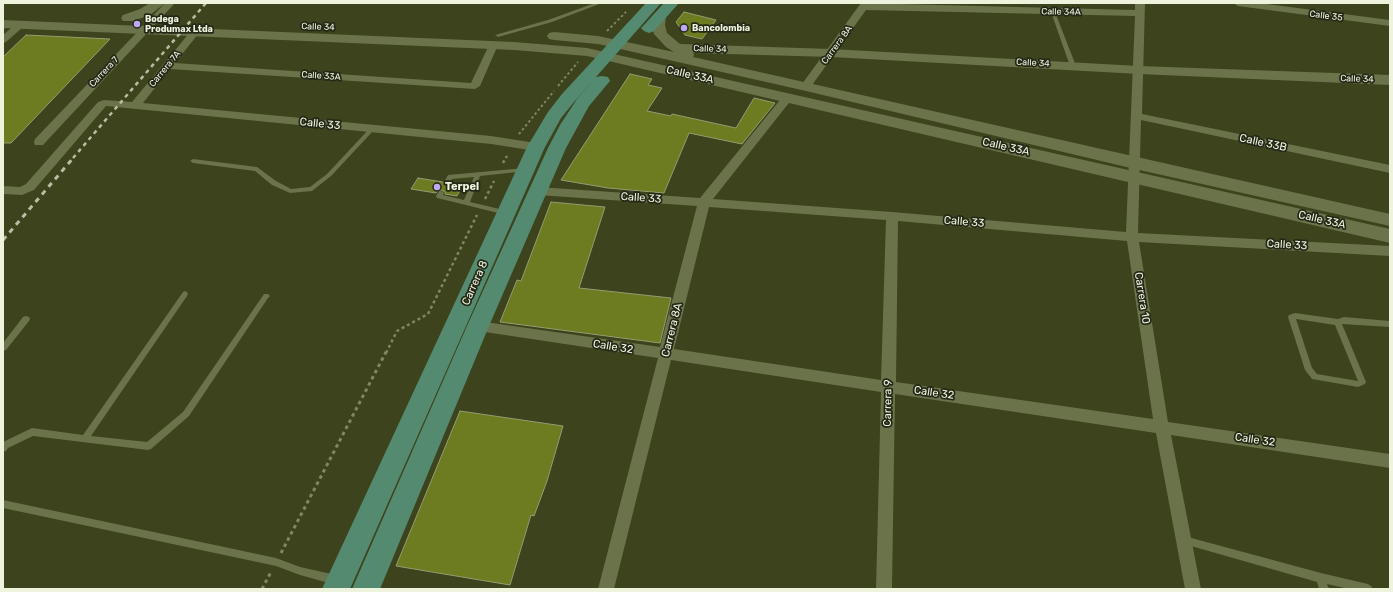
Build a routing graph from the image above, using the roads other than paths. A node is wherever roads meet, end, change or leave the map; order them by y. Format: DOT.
graph roads {
  1 [pos="117,3"];
  2 [pos="137,3"];
  3 [pos="162,3"];
  4 [pos="600,3"];
  5 [pos="672,3"];
  6 [pos="1140,3"];
  7 [pos="1238,3"];
  8 [pos="865,5"];
  9 [pos="656,10"];
  10 [pos="1053,12"];
  11 [pos="3,13"];
  12 [pos="1139,13"];
  13 [pos="140,23"];
  14 [pos="1390,23"];
  15 [pos="3,24"];
  16 [pos="20,25"];
  17 [pos="194,33"];
  18 [pos="378,35"];
  19 [pos="3,40"];
  20 [pos="495,40"];
  21 [pos="677,48"];
  22 [pos="618,49"];
  23 [pos="827,58"];
  24 [pos="704,63"];
  25 [pos="167,66"];
  26 [pos="1074,66"];
  27 [pos="1012,67"];
  28 [pos="754,74"];
  29 [pos="1138,75"];
  30 [pos="1390,80"];
  31 [pos="806,86"];
  32 [pos="1390,92"];
  33 [pos="788,97"];
  34 [pos="135,106"];
  35 [pos="1137,116"];
  36 [pos="372,129"];
  37 [pos="39,142"];
  38 [pos="536,147"];
  39 [pos="193,161"];
  40 [pos="527,169"];
  41 [pos="1390,169"];
  42 [pos="1135,170"];
  43 [pos="478,174"];
  44 [pos="446,182"];
  45 [pos="3,190"];
  46 [pos="538,190"];
  47 [pos="440,194"];
  48 [pos="704,202"];
  49 [pos="466,203"];
  50 [pos="506,213"];
  51 [pos="892,216"];
  52 [pos="1390,220"];
  53 [pos="1390,236"];
  54 [pos="1132,237"];
  55 [pos="1390,251"];
  56 [pos="185,294"];
  57 [pos="266,296"];
  58 [pos="26,319"];
  59 [pos="1338,322"];
  60 [pos="1390,324"];
  61 [pos="478,326"];
  62 [pos="3,348"];
  63 [pos="666,355"];
  64 [pos="888,387"];
  65 [pos="1162,427"];
  66 [pos="85,438"];
  67 [pos="3,448"];
  68 [pos="1390,461"];
  69 [pos="3,504"];
  70 [pos="1184,540"];
  71 [pos="1320,578"];
  72 [pos="338,585"];
  73 [pos="372,588"];
  74 [pos="606,589"];
  75 [pos="884,589"];
  76 [pos="1193,589"];
  77 [pos="1324,589"];
  78 [pos="1368,589"];
  1 -- 2 [label="lane"];
  3 -- 13 [label="street, Carrera 7"];
  3 -- 13 [label="main road"];
  4 -- 20 [label="lane"];
  5 -- 9 [label="main road, Carrera 8"];
  6 -- 12 [label="street, Carrera 10"];
  7 -- 14 [label="street, Calle 35"];
  8 -- 10 [label="street, Calle 34A"];
  8 -- 23 [label="street, Carrera 8A"];
  9 -- 21 [label="main road"];
  9 -- 22 [label="main road, Carrera 8"];
  10 -- 12 [label="street, Calle 34A"];
  10 -- 26 [label="lane"];
  11 -- 13 [label="main road, Calle 34"];
  12 -- 29 [label="street, Carrera 10"];
  13 -- 16 [label="main road, Calle 34"];
  13 -- 17 [label="main road, Calle 34"];
  13 -- 18 [label="main road, Calle 34"];
  13 -- 37 [label="street, Carrera 7"];
  15 -- 16 [label="main road, Calle 34"];
  16 -- 19 [label="street"];
  17 -- 18 [label="main road, Calle 34"];
  17 -- 25 [label="street, Carrera 7A"];
  18 -- 20 [label="main road, Calle 34"];
  20 -- 22 [label="main road, Calle 34"];
  20 -- 25 [label="street, Calle 33A"];
  21 -- 23 [label="main road, Calle 34"];
  21 -- 24 [label="main road"];
  22 -- 24 [label="main road, Calle 33A"];
  22 -- 28 [label="main road"];
  22 -- 33 [label="main road, Calle 33A"];
  22 -- 38 [label="main road, Carrera 8"];
  22 -- 46 [label="main road, Carrera 8"];
  23 -- 27 [label="main road, Calle 34"];
  23 -- 31 [label="street, Carrera 8A"];
  24 -- 28 [label="main road, Calle 33A"];
  25 -- 34 [label="street, Carrera 7A"];
  26 -- 27 [label="main road, Calle 34"];
  26 -- 29 [label="main road, Calle 34"];
  27 -- 29 [label="main road, Calle 34"];
  28 -- 31 [label="main road, Calle 33A"];
  29 -- 30 [label="main road, Calle 34"];
  29 -- 32 [label="main road, Calle 34"];
  29 -- 35 [label="street, Carrera 10"];
  31 -- 42 [label="main road, Calle 33A"];
  33 -- 42 [label="main road, Calle 33A"];
  33 -- 48 [label="street, Carrera 8A"];
  34 -- 36 [label="street, Calle 33"];
  34 -- 45 [label="street, Calle 33"];
  35 -- 41 [label="street, Calle 33B"];
  35 -- 42 [label="street, Carrera 10"];
  36 -- 38 [label="street, Calle 33"];
  36 -- 39 [label="lane"];
  38 -- 40 [label="main road, Carrera 8"];
  40 -- 43 [label="lane"];
  40 -- 50 [label="main road, Carrera 8"];
  42 -- 52 [label="main road, Calle 33A"];
  42 -- 53 [label="main road, Calle 33A"];
  42 -- 54 [label="street, Carrera 10"];
  43 -- 44 [label="lane"];
  43 -- 49 [label="lane"];
  46 -- 48 [label="street, Calle 33"];
  46 -- 61 [label="main road, Carrera 8"];
  47 -- 49 [label="lane"];
  48 -- 51 [label="street, Calle 33"];
  48 -- 63 [label="street, Carrera 8A"];
  49 -- 50 [label="lane"];
  50 -- 72 [label="main road, Carrera 8"];
  51 -- 54 [label="street, Calle 33"];
  51 -- 64 [label="street, Carrera 9"];
  54 -- 55 [label="street, Calle 33"];
  54 -- 65 [label="street, Carrera 10"];
  56 -- 66 [label="lane"];
  57 -- 66 [label="lane"];
  58 -- 62 [label="lane"];
  59 -- 59 [label="lane"];
  59 -- 60 [label="lane"];
  61 -- 63 [label="street, Calle 32"];
  61 -- 73 [label="main road, Carrera 8"];
  63 -- 64 [label="street, Calle 32"];
  63 -- 74 [label="street, Carrera 8A"];
  64 -- 65 [label="street, Calle 32"];
  64 -- 75 [label="street, Carrera 9"];
  65 -- 68 [label="street, Calle 32"];
  65 -- 70 [label="street, Carrera 10"];
  66 -- 67 [label="lane"];
  69 -- 72 [label="lane"];
  70 -- 71 [label="lane"];
  70 -- 76 [label="street, Carrera 10"];
  71 -- 77 [label="lane"];
  71 -- 78 [label="lane"];
}
